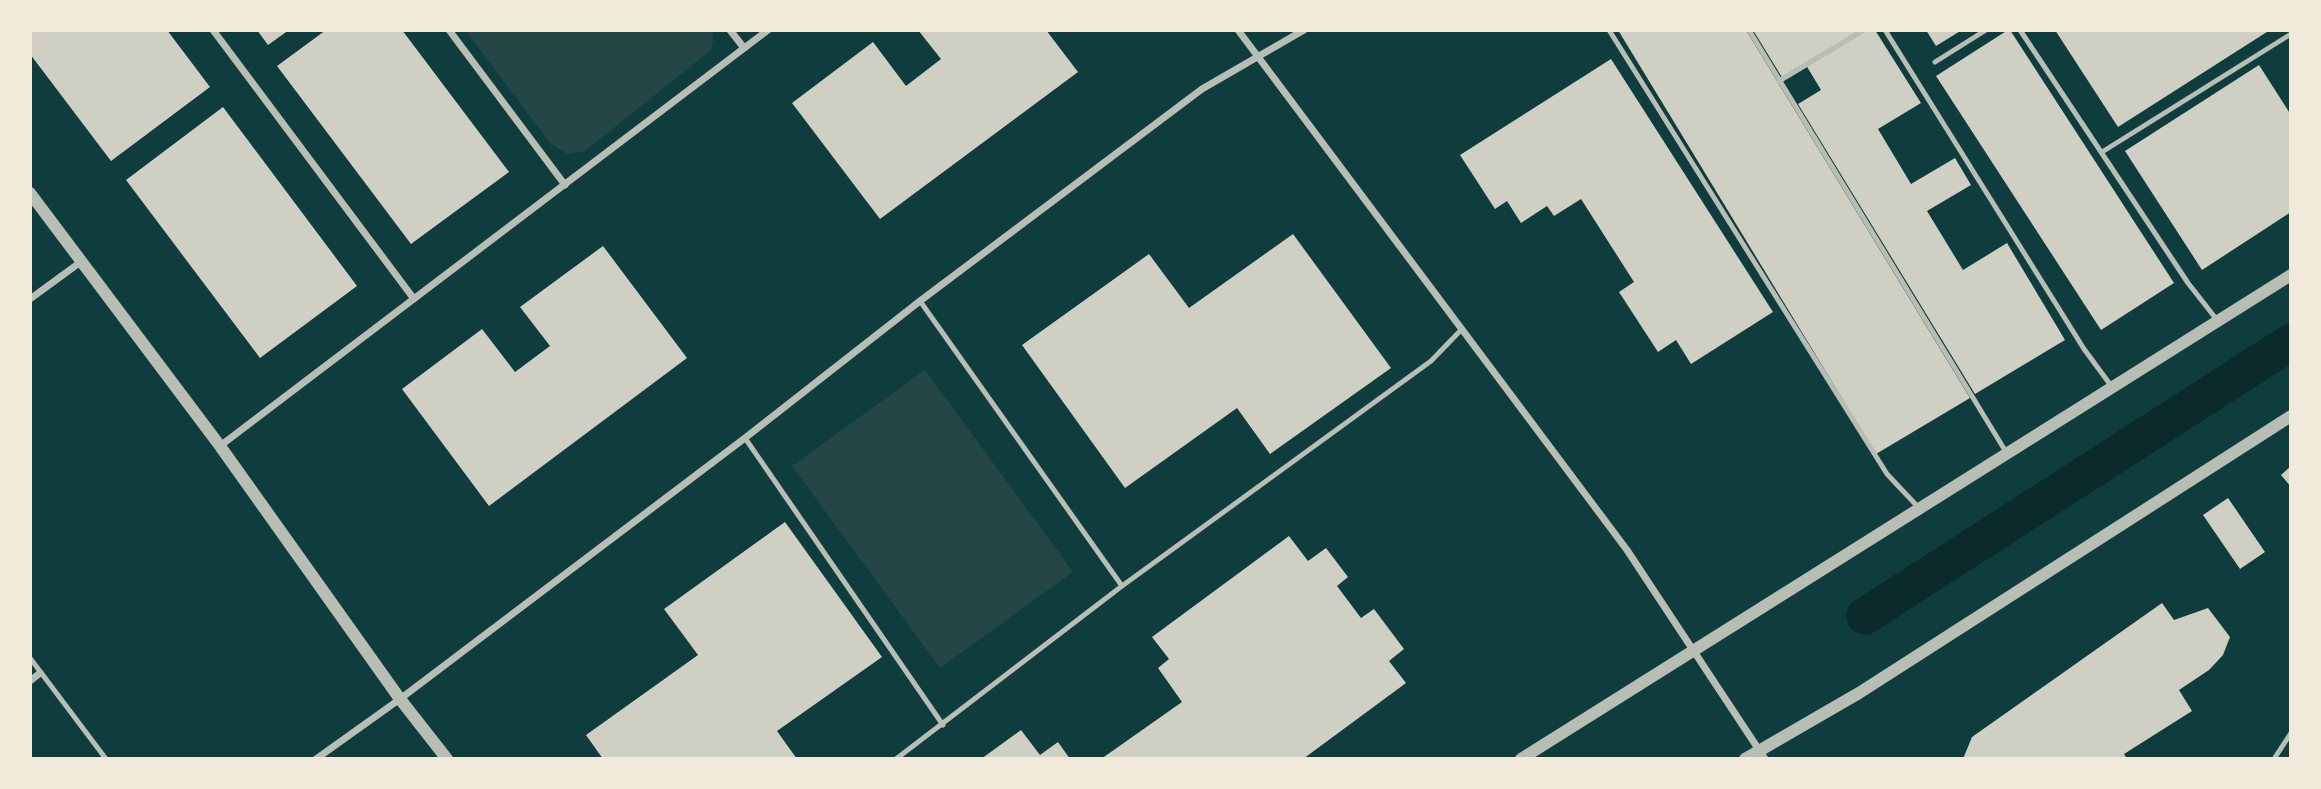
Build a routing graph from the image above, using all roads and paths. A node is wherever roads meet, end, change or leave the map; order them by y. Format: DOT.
graph roads {
  1 [pos="213,30"];
  2 [pos="449,30"];
  3 [pos="730,30"];
  4 [pos="768,30"];
  5 [pos="1238,30"];
  6 [pos="1304,30"];
  7 [pos="1609,30"];
  8 [pos="1749,30"];
  9 [pos="1864,30"];
  10 [pos="1885,30"];
  11 [pos="1986,30"];
  12 [pos="2020,30"];
  13 [pos="2291,34"];
  14 [pos="744,48"];
  15 [pos="1258,57"];
  16 [pos="1934,62"];
  17 [pos="1779,81"];
  18 [pos="2102,152"];
  19 [pos="565,185"];
  20 [pos="30,193"];
  21 [pos="82,261"];
  22 [pos="2291,275"];
  23 [pos="30,299"];
  24 [pos="414,299"];
  25 [pos="919,301"];
  26 [pos="2218,321"];
  27 [pos="1461,330"];
  28 [pos="2112,387"];
  29 [pos="2291,416"];
  30 [pos="745,438"];
  31 [pos="220,446"];
  32 [pos="2007,454"];
  33 [pos="1921,510"];
  34 [pos="1122,586"];
  35 [pos="1695,650"];
  36 [pos="30,658"];
  37 [pos="40,673"];
  38 [pos="30,681"];
  39 [pos="400,699"];
  40 [pos="943,725"];
  41 [pos="2291,733"];
  42 [pos="1762,755"];
  43 [pos="106,759"];
  44 [pos="316,759"];
  45 [pos="447,759"];
  46 [pos="896,759"];
  47 [pos="1521,759"];
  48 [pos="1745,759"];
  49 [pos="2274,759"];
  1 -- 24 [label="street"];
  2 -- 19 [label="street"];
  3 -- 14 [label="street"];
  4 -- 14 [label="street"];
  5 -- 15 [label="street"];
  6 -- 15 [label="street"];
  7 -- 33 [label="lane"];
  8 -- 17 [label="lane"];
  9 -- 17 [label="lane"];
  10 -- 28 [label="lane"];
  11 -- 16 [label="lane"];
  12 -- 18 [label="lane"];
  13 -- 18 [label="lane"];
  14 -- 19 [label="street"];
  15 -- 25 [label="street"];
  15 -- 27 [label="street"];
  17 -- 32 [label="lane"];
  18 -- 26 [label="lane"];
  19 -- 24 [label="street"];
  20 -- 21 [label="street"];
  21 -- 23 [label="street"];
  21 -- 31 [label="street"];
  22 -- 26 [label="street"];
  24 -- 31 [label="street"];
  25 -- 30 [label="street"];
  25 -- 34 [label="lane"];
  26 -- 28 [label="street"];
  27 -- 34 [label="lane"];
  27 -- 35 [label="street"];
  28 -- 32 [label="street"];
  29 -- 42 [label="street"];
  30 -- 39 [label="street"];
  30 -- 40 [label="lane"];
  31 -- 39 [label="street"];
  32 -- 33 [label="street"];
  33 -- 35 [label="street"];
  34 -- 40 [label="lane"];
  35 -- 42 [label="street"];
  35 -- 47 [label="street"];
  36 -- 37 [label="lane"];
  37 -- 38 [label="street"];
  37 -- 43 [label="lane"];
  39 -- 44 [label="street"];
  39 -- 45 [label="street"];
  40 -- 46 [label="lane"];
  41 -- 49 [label="lane"];
  42 -- 48 [label="street"];
}
